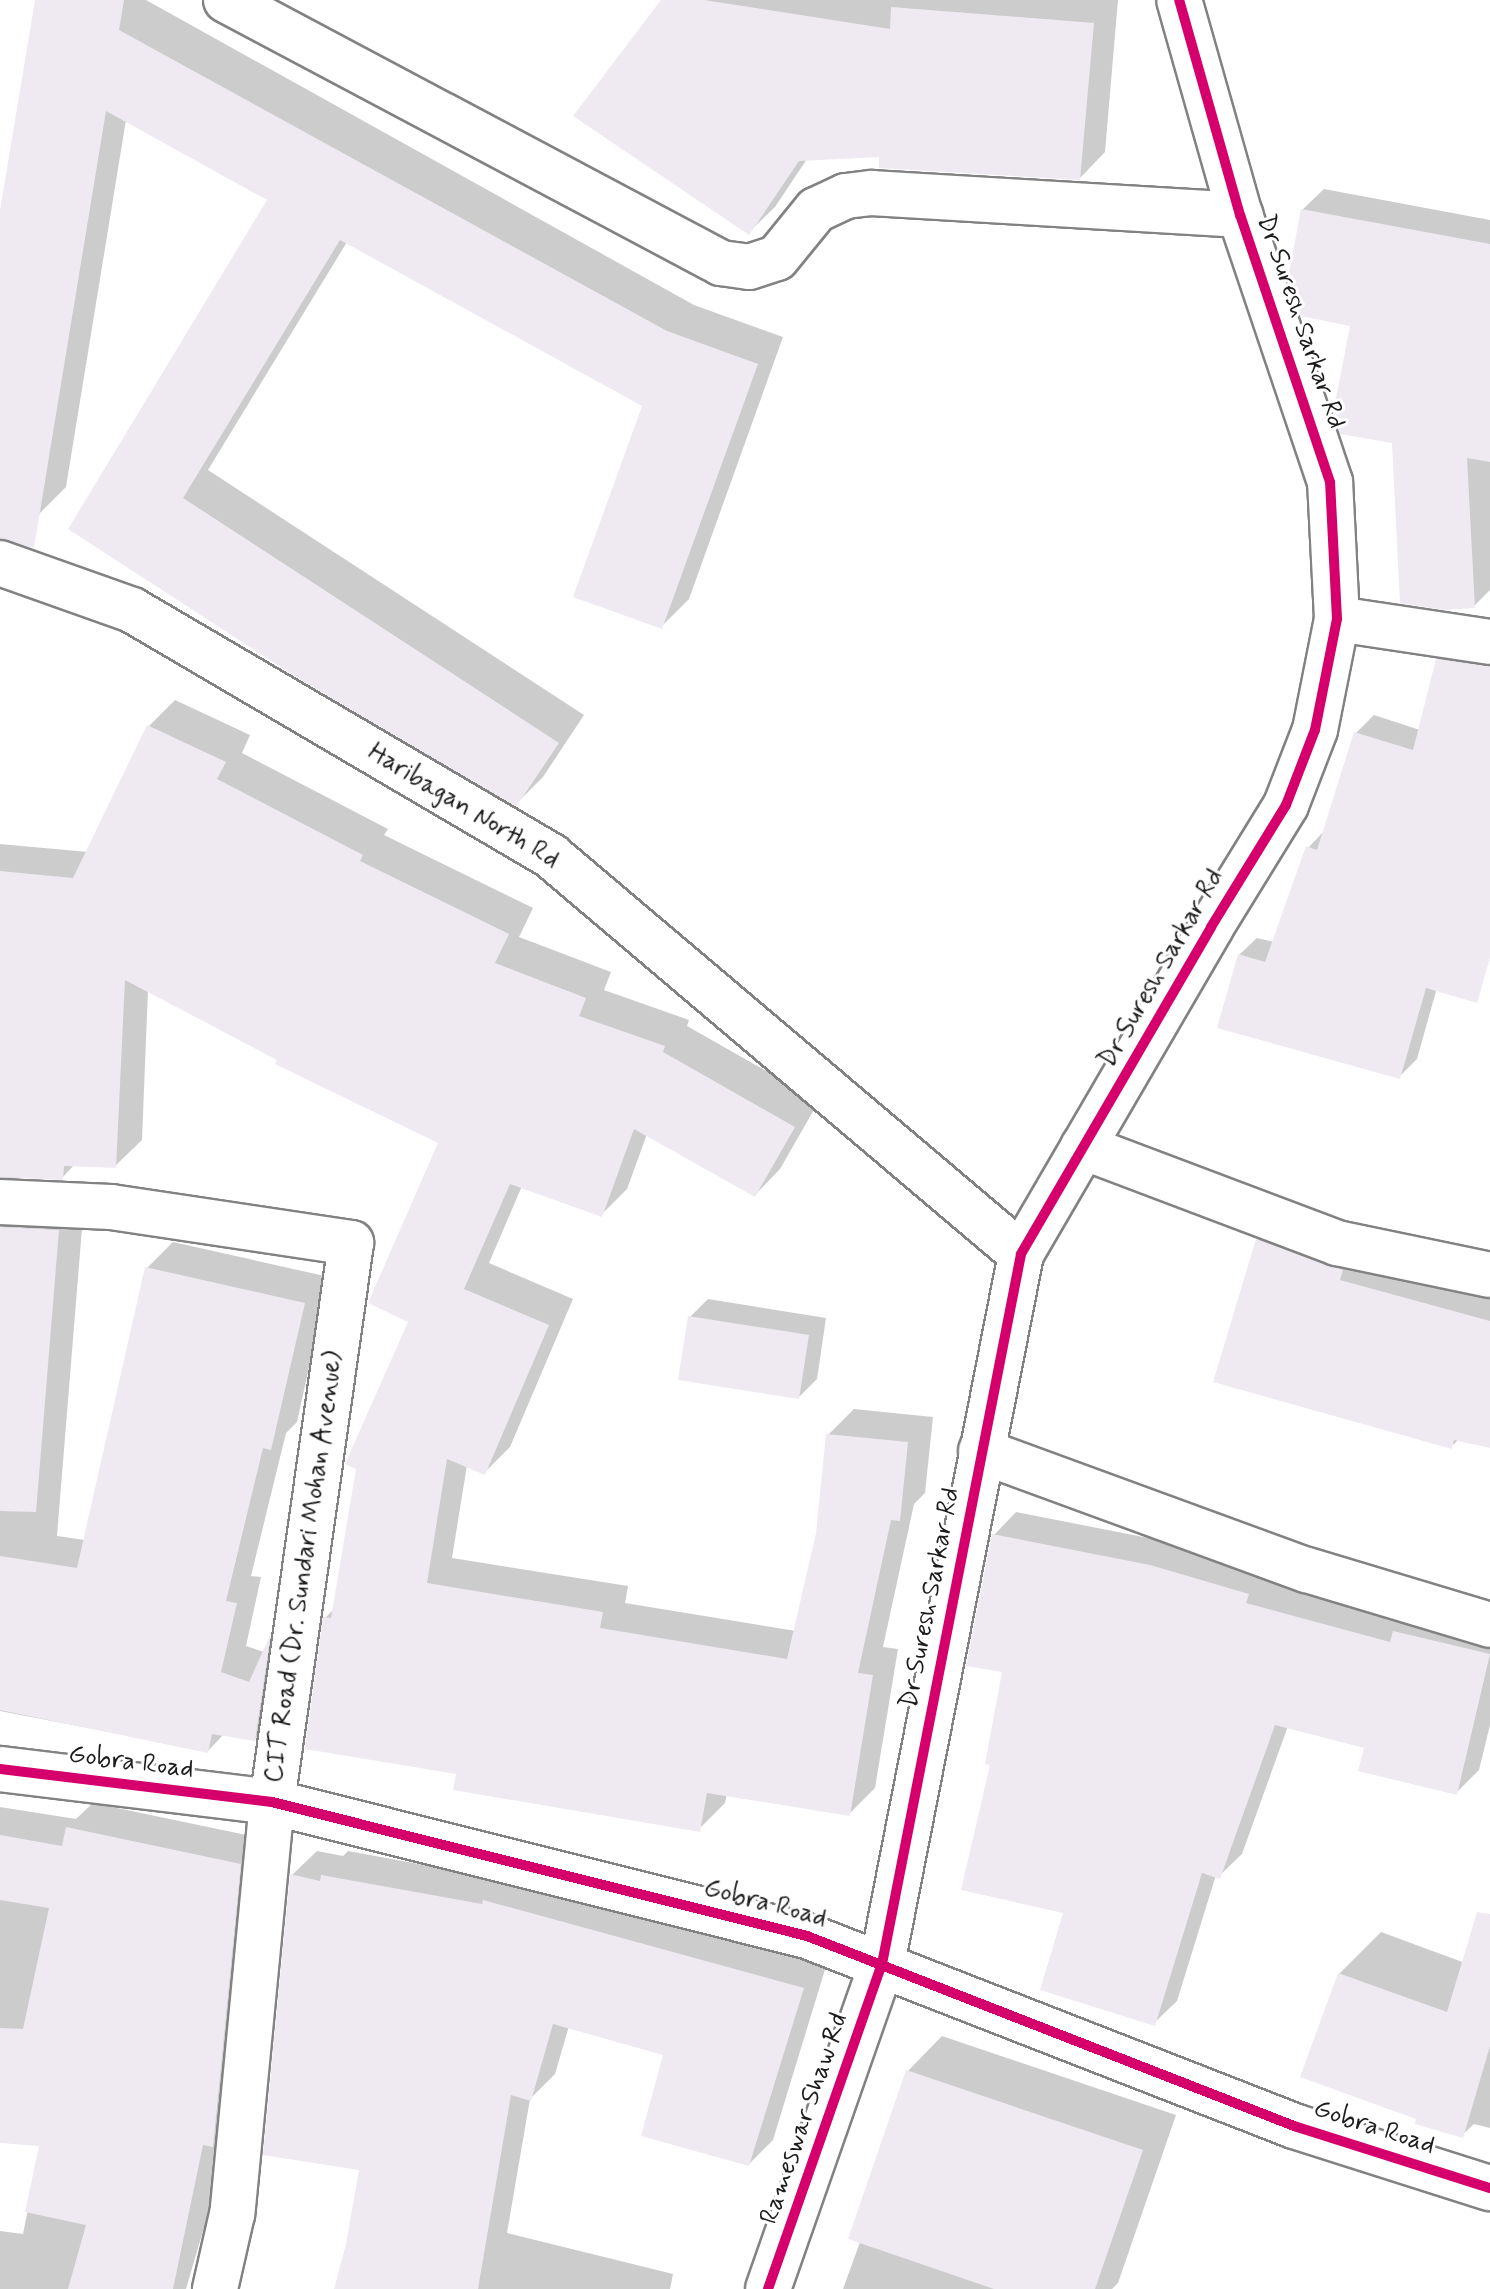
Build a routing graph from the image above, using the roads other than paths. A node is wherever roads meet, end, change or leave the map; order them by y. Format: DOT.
graph roads {
  1 [pos="226,0"];
  2 [pos="1179,0"];
  3 [pos="1240,215"];
  4 [pos="0,563"];
  5 [pos="1337,619"];
  6 [pos="1490,642"];
  7 [pos="1083,1147"];
  8 [pos="0,1202"];
  9 [pos="1021,1254"];
  10 [pos="1490,1275"];
  11 [pos="981,1451"];
  12 [pos="1490,1625"];
  13 [pos="0,1769"];
  14 [pos="272,1802"];
  15 [pos="882,1964"];
  16 [pos="1490,2188"];
  17 [pos="215,2289"];
  18 [pos="768,2289"];
  1 -- 3 [label="street"];
  2 -- 3 [label="street, Dr Suresh Sarkar Rd"];
  3 -- 5 [label="street, Dr Suresh Sarkar Rd"];
  4 -- 9 [label="street, Haribagan North Rd"];
  5 -- 6 [label="street"];
  5 -- 7 [label="street, Dr Suresh Sarkar Rd"];
  7 -- 9 [label="street, Dr Suresh Sarkar Rd"];
  7 -- 10 [label="street"];
  8 -- 14 [label="street, CIT Road (Dr. Sundari Mohan Avenue)"];
  9 -- 11 [label="street, Dr Suresh Sarkar Rd"];
  11 -- 12 [label="street"];
  11 -- 15 [label="street, Dr Suresh Sarkar Rd"];
  13 -- 14 [label="street, Gobra Road"];
  14 -- 15 [label="street, Gobra Road"];
  14 -- 17 [label="street, CIT Road (Dr. Sundari Mohan Avenue)"];
  15 -- 16 [label="street, Gobra Road"];
  15 -- 18 [label="street, Rameswar Shaw Rd"];
}
